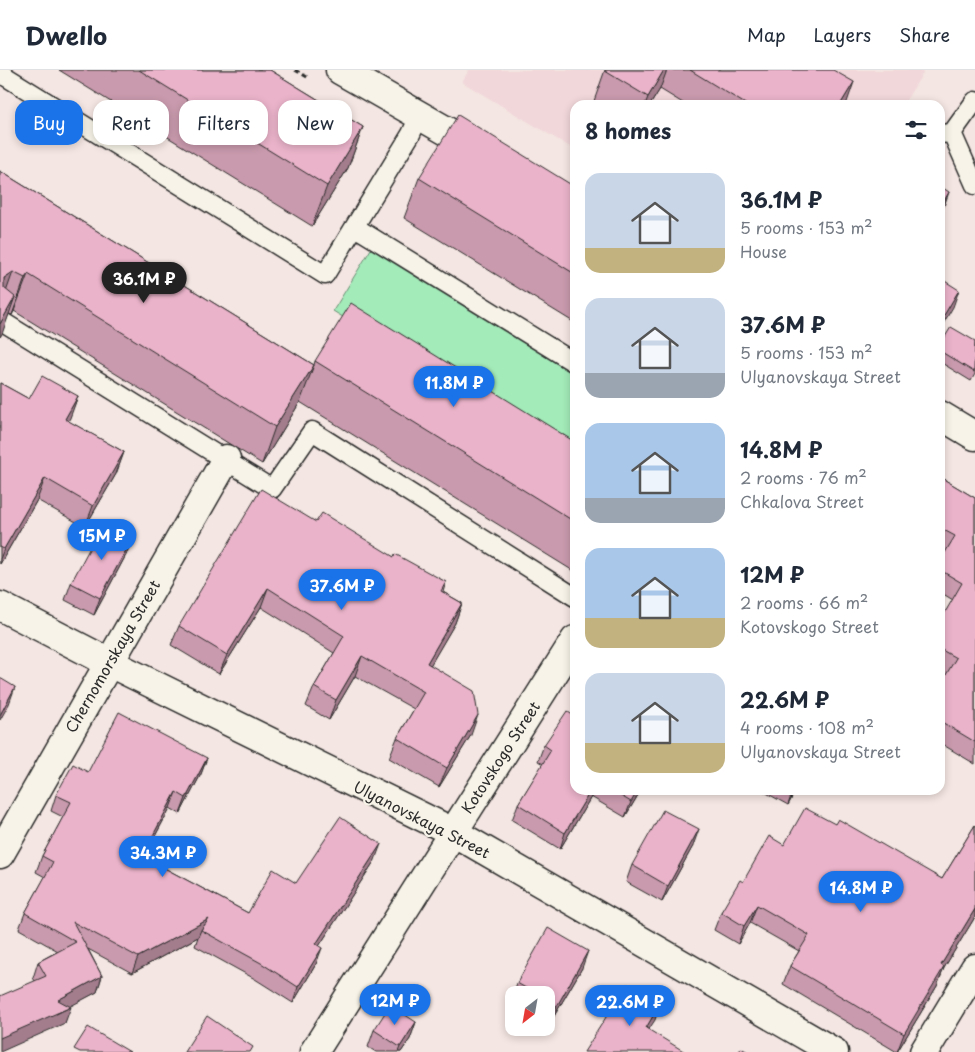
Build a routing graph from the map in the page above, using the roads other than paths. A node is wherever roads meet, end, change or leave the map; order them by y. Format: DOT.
graph roads {
  1 [pos="340,70"];
  2 [pos="0,73"];
  3 [pos="975,101"];
  4 [pos="420,114"];
  5 [pos="946,134"];
  6 [pos="502,163"];
  7 [pos="975,185"];
  8 [pos="355,227"];
  9 [pos="0,320"];
  10 [pos="570,360"];
  11 [pos="945,418"];
  12 [pos="975,436"];
  13 [pos="226,459"];
  14 [pos="570,594"];
  15 [pos="0,606"];
  16 [pos="570,648"];
  17 [pos="108,662"];
  18 [pos="452,832"];
  19 [pos="0,854"];
  20 [pos="975,968"];
  21 [pos="314,1052"];
  22 [pos="834,1052"];
  23 [pos="924,1052"];
  1 -- 4 [label="street"];
  2 -- 8 [label="lane"];
  3 -- 5 [label="lane"];
  4 -- 6 [label="street"];
  4 -- 8 [label="lane"];
  5 -- 7 [label="lane"];
  8 -- 10 [label="lane"];
  9 -- 13 [label="lane"];
  11 -- 12 [label="street"];
  13 -- 14 [label="lane"];
  13 -- 17 [label="street, Chernomorskaya Street"];
  15 -- 17 [label="street, Ulyanovskaya Street"];
  16 -- 18 [label="street, Kotovskogo Street"];
  17 -- 18 [label="street, Ulyanovskaya Street"];
  17 -- 19 [label="street, Chernomorskaya Street"];
  18 -- 21 [label="street, Kotovskogo Street"];
  18 -- 22 [label="street, Ulyanovskaya Street"];
  20 -- 23 [label="street"];
}
